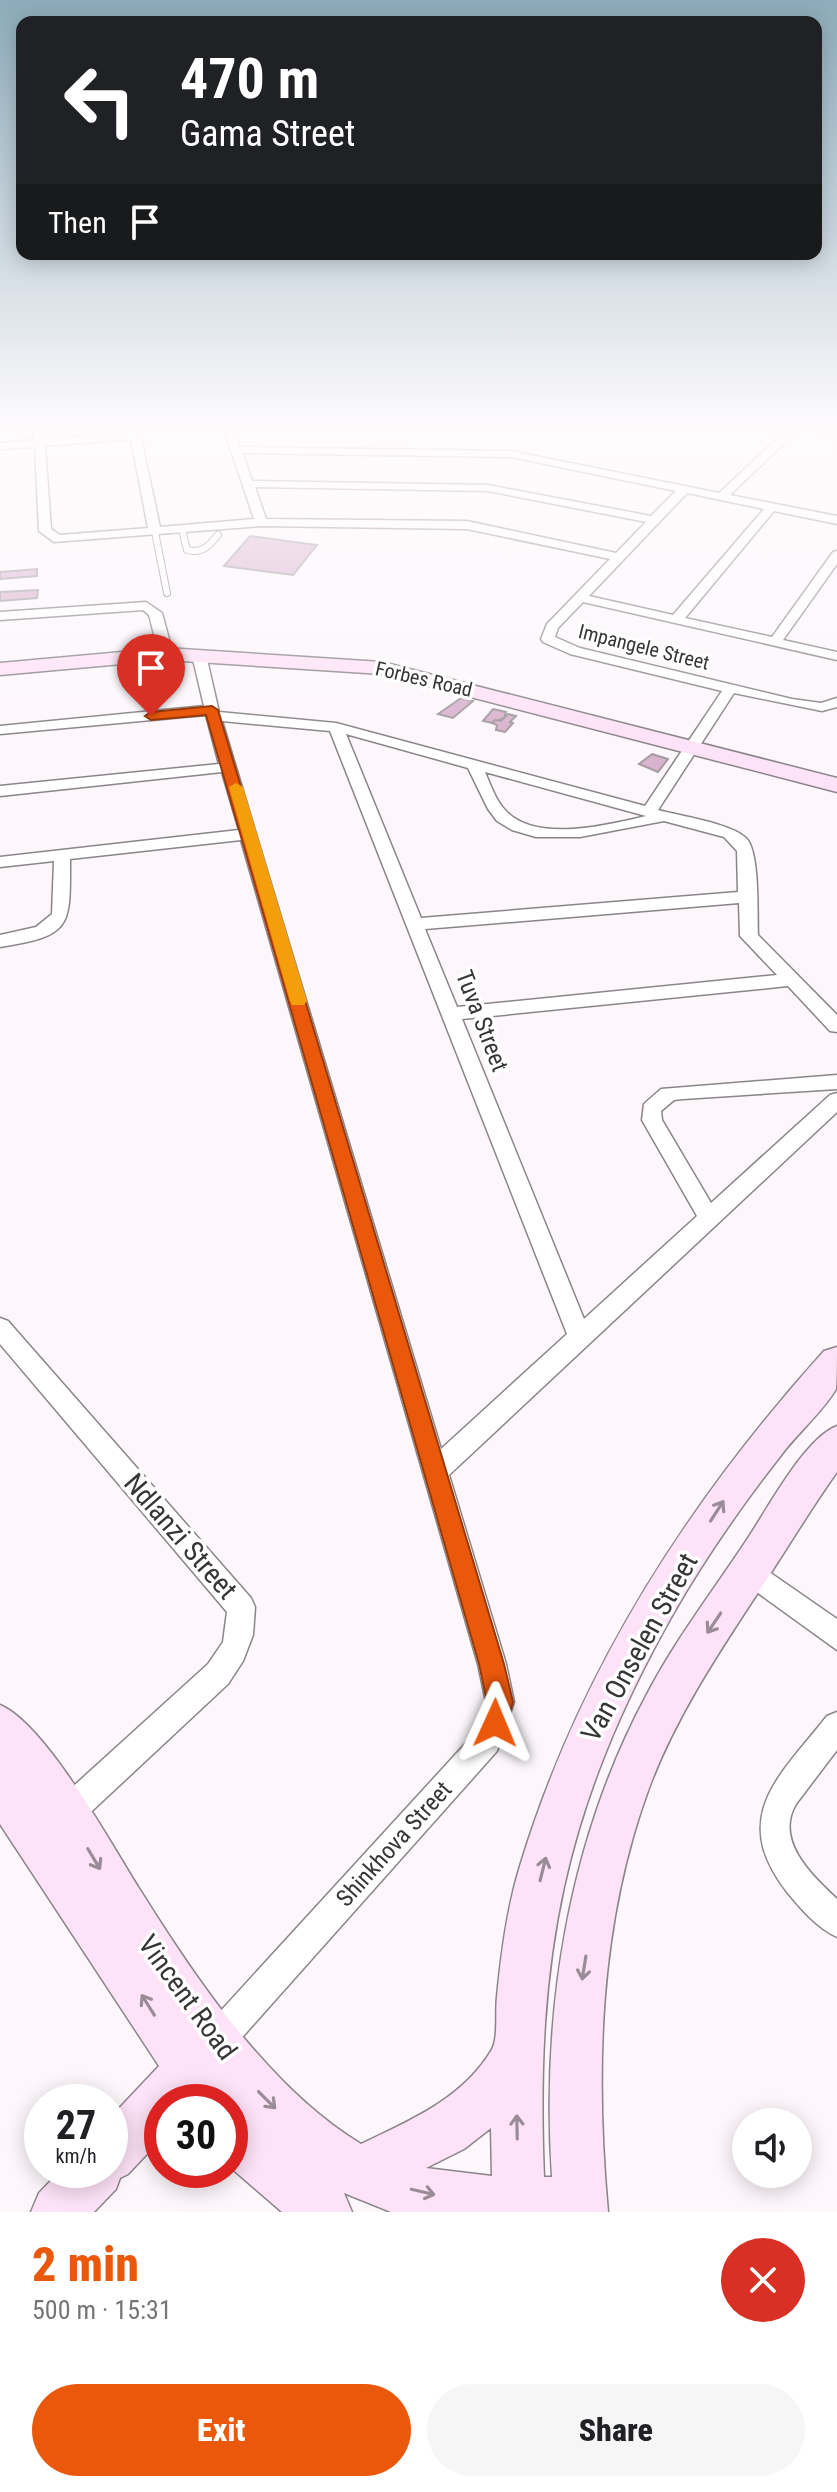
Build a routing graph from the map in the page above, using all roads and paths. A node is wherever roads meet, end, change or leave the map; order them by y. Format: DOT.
graph roads {
  1 [pos="47,532"];
  2 [pos="152,532"];
  3 [pos="155,532"];
  4 [pos="183,532"];
  5 [pos="501,532"];
  6 [pos="642,532"];
  7 [pos="750,532"];
  8 [pos="218,535"];
  9 [pos="837,555"];
  10 [pos="619,557"];
  11 [pos="167,593"];
  12 [pos="581,598"];
  13 [pos="0,616"];
  14 [pos="676,620"];
  15 [pos="775,642"];
  16 [pos="166,654"];
  17 [pos="199,655"];
  18 [pos="837,656"];
  19 [pos="0,669"];
  20 [pos="731,688"];
  21 [pos="837,702"];
  22 [pos="212,713"];
  23 [pos="336,727"];
  24 [pos="0,730"];
  25 [pos="692,748"];
  26 [pos="474,763"];
  27 [pos="230,767"];
  28 [pos="837,785"];
  29 [pos="0,791"];
  30 [pos="657,814"];
  31 [pos="250,834"];
  32 [pos="62,855"];
  33 [pos="0,862"];
  34 [pos="744,897"];
  35 [pos="416,924"];
  36 [pos="0,941"];
  37 [pos="792,980"];
  38 [pos="451,1014"];
  39 [pos="837,1026"];
  40 [pos="837,1082"];
  41 [pos="837,1100"];
  42 [pos="708,1217"];
  43 [pos="0,1328"];
  44 [pos="579,1335"];
  45 [pos="837,1362"];
  46 [pos="837,1443"];
  47 [pos="434,1472"];
  48 [pos="749,1571"];
  49 [pos="837,1636"];
  50 [pos="837,1726"];
  51 [pos="0,1727"];
  52 [pos="0,1785"];
  53 [pos="67,1813"];
  54 [pos="837,1921"];
  55 [pos="515,2062"];
  56 [pos="206,2071"];
  57 [pos="128,2140"];
  58 [pos="248,2148"];
  59 [pos="359,2173"];
  60 [pos="80,2188"];
  61 [pos="518,2208"];
  62 [pos="581,2208"];
  63 [pos="58,2212"];
  64 [pos="325,2212"];
  1 -- 2 [label="street"];
  3 -- 11 [label="lane"];
  4 -- 8 [label="lane"];
  5 -- 10 [label="street"];
  6 -- 10 [label="street, Impangele Street"];
  7 -- 14 [label="street"];
  9 -- 15 [label="street"];
  10 -- 12 [label="street, Impangele Street"];
  12 -- 14 [label="street"];
  12 -- 20 [label="street, Impangele Street"];
  13 -- 16 [label="street"];
  14 -- 15 [label="street"];
  15 -- 18 [label="street"];
  16 -- 17 [label="main road, Forbes Road"];
  16 -- 19 [label="main road, Forbes Road"];
  17 -- 22 [label="street, Shinkhova Street"];
  17 -- 25 [label="main road, Forbes Road"];
  20 -- 21 [label="street, Impangele Street"];
  20 -- 25 [label="street"];
  22 -- 23 [label="street"];
  22 -- 24 [label="street"];
  22 -- 27 [label="street, Shinkhova Street"];
  23 -- 26 [label="street"];
  23 -- 35 [label="street, Tuva Street"];
  25 -- 28 [label="main road, Forbes Road"];
  25 -- 30 [label="street"];
  26 -- 30 [label="street"];
  26 -- 30 [label="street"];
  27 -- 29 [label="street"];
  27 -- 31 [label="street, Shinkhova Street"];
  30 -- 34 [label="street"];
  31 -- 32 [label="street"];
  31 -- 47 [label="street, Shinkhova Street"];
  32 -- 33 [label="street"];
  32 -- 36 [label="street"];
  34 -- 35 [label="street"];
  34 -- 37 [label="street"];
  35 -- 38 [label="street, Tuva Street"];
  37 -- 38 [label="street"];
  37 -- 39 [label="street"];
  38 -- 44 [label="street, Tuva Street"];
  40 -- 42 [label="street"];
  41 -- 42 [label="street"];
  42 -- 44 [label="street"];
  43 -- 53 [label="street, Ndlanzi Street"];
  44 -- 47 [label="street"];
  55 -- 45 [label="main road, Van Onselen Street, one-way"];
  46 -- 48 [label="main road, Van Onselen Street"];
  47 -- 56 [label="street, Shinkhova Street"];
  48 -- 49 [label="street"];
  48 -- 62 [label="main road, Van Onselen Street, one-way"];
  50 -- 54 [label="street"];
  51 -- 53 [label="main road, Vincent Road"];
  56 -- 52 [label="main road, Vincent Road, one-way"];
  53 -- 56 [label="main road, Vincent Road, one-way"];
  55 -- 59 [label="main road"];
  61 -- 55 [label="main road, Van Onselen Street, one-way"];
  56 -- 57 [label="main road"];
  56 -- 59 [label="main road, Vincent Road, one-way"];
  58 -- 64 [label="main road"];
  59 -- 61 [label="main road, Vincent Road, one-way"];
  60 -- 63 [label="main road"];
  61 -- 62 [label="main road, Vincent Road"];
}
